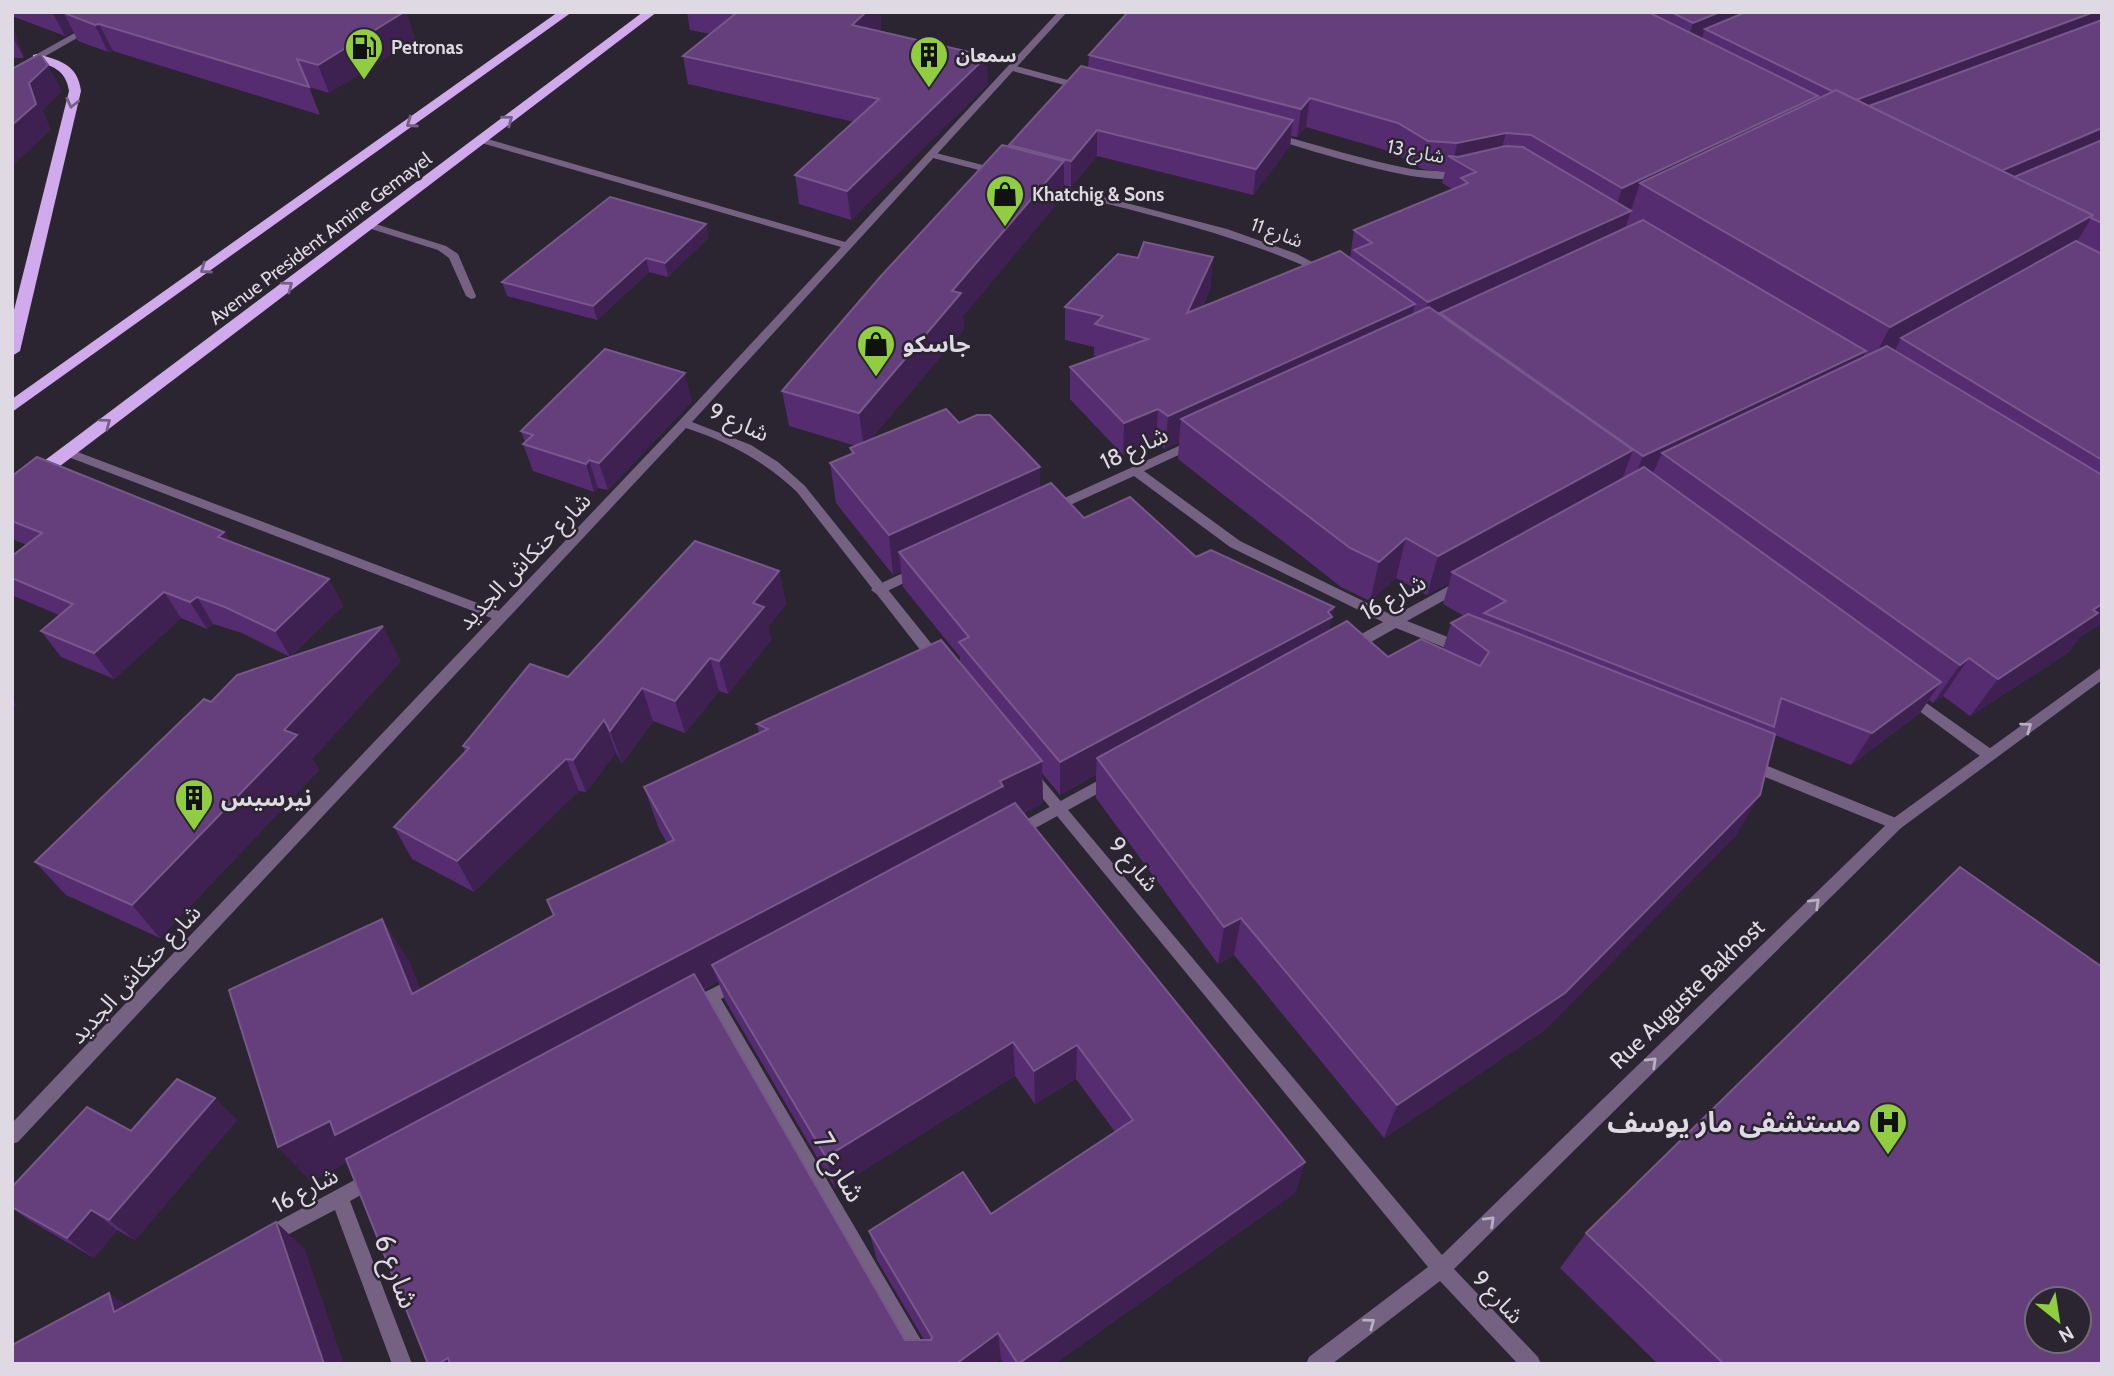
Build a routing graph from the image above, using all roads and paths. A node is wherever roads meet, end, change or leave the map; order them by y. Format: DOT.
graph roads {
  1 [pos="119,12"];
  2 [pos="566,12"];
  3 [pos="651,12"];
  4 [pos="1063,12"];
  5 [pos="37,58"];
  6 [pos="1012,68"];
  7 [pos="12,72"];
  8 [pos="1091,89"];
  9 [pos="1263,134"];
  10 [pos="481,140"];
  11 [pos="932,155"];
  12 [pos="1471,173"];
  13 [pos="1010,176"];
  14 [pos="1036,182"];
  15 [pos="369,225"];
  16 [pos="846,245"];
  17 [pos="1341,280"];
  18 [pos="471,296"];
  19 [pos="12,351"];
  20 [pos="12,407"];
  21 [pos="684,423"];
  22 [pos="1210,436"];
  23 [pos="67,452"];
  24 [pos="1135,470"];
  25 [pos="12,494"];
  26 [pos="1037,516"];
  27 [pos="927,567"];
  28 [pos="1478,576"];
  29 [pos="878,590"];
  30 [pos="499,617"];
  31 [pos="1395,622"];
  32 [pos="1472,653"];
  33 [pos="1335,655"];
  34 [pos="2102,672"];
  35 [pos="947,673"];
  36 [pos="1900,689"];
  37 [pos="1989,755"];
  38 [pos="1729,757"];
  39 [pos="1024,767"];
  40 [pos="1130,769"];
  41 [pos="1058,809"];
  42 [pos="1896,824"];
  43 [pos="1004,839"];
  44 [pos="748,977"];
  45 [pos="711,997"];
  46 [pos="675,1016"];
  47 [pos="12,1136"];
  48 [pos="387,1171"];
  49 [pos="339,1197"];
  50 [pos="256,1242"];
  51 [pos="1441,1269"];
  52 [pos="402,1364"];
  53 [pos="925,1364"];
  54 [pos="1316,1364"];
  55 [pos="1531,1364"];
  1 -- 5 [label="street"];
  2 -- 20 [label="highway, Avenue President Amine Gemayel, one-way"];
  10 -- 3 [label="highway, Avenue President Amine Gemayel, one-way"];
  4 -- 6 [label="street, شارع حنكاش الجديد"];
  5 -- 7 [label="street"];
  5 -- 19 [label="highway, one-way"];
  6 -- 8 [label="street"];
  6 -- 11 [label="street, شارع حنكاش الجديد"];
  9 -- 12 [label="street, شارع 13"];
  10 -- 15 [label="highway, Avenue President Amine Gemayel"];
  10 -- 16 [label="street"];
  11 -- 13 [label="street"];
  11 -- 16 [label="street, شارع حنكاش الجديد"];
  14 -- 17 [label="street, شارع 11"];
  15 -- 18 [label="street"];
  23 -- 15 [label="highway, Avenue President Amine Gemayel, one-way"];
  16 -- 21 [label="street, شارع حنكاش الجديد"];
  21 -- 29 [label="street, شارع 9"];
  21 -- 30 [label="street, شارع حنكاش الجديد"];
  22 -- 24 [label="street, شارع 18"];
  23 -- 25 [label="highway, Avenue President Amine Gemayel"];
  23 -- 30 [label="street"];
  24 -- 26 [label="street, شارع 18"];
  24 -- 31 [label="street"];
  27 -- 29 [label="street"];
  28 -- 31 [label="street, شارع 16"];
  29 -- 35 [label="street, شارع 9"];
  30 -- 47 [label="street, شارع حنكاش الجديد"];
  31 -- 32 [label="street"];
  31 -- 33 [label="street, شارع 16"];
  37 -- 34 [label="street, Rue Auguste Bakhost, one-way"];
  36 -- 37 [label="street"];
  37 -- 42 [label="street, Rue Auguste Bakhost"];
  38 -- 42 [label="street"];
  39 -- 41 [label="street, شارع 9"];
  40 -- 41 [label="street"];
  41 -- 43 [label="street"];
  41 -- 51 [label="street, شارع 9"];
  51 -- 42 [label="street, Rue Auguste Bakhost, one-way"];
  44 -- 45 [label="street"];
  45 -- 46 [label="street"];
  45 -- 53 [label="street, شارع 7"];
  48 -- 49 [label="street, شارع 16"];
  49 -- 50 [label="street, شارع 16"];
  49 -- 52 [label="street, شارع 6"];
  54 -- 51 [label="street, Rue Auguste Bakhost, one-way"];
  51 -- 55 [label="street, شارع 9"];
}
